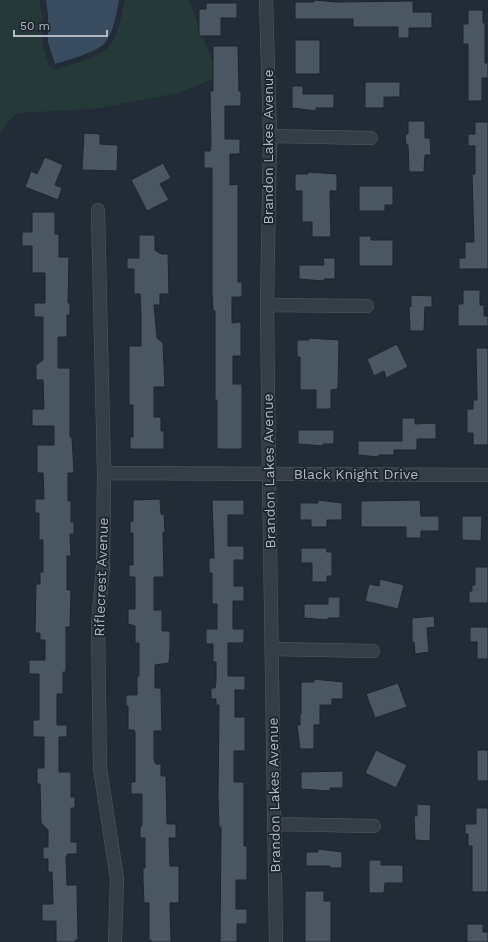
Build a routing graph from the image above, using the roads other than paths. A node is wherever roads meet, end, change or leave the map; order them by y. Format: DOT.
graph roads {
  1 [pos="266,0"];
  2 [pos="270,136"];
  3 [pos="371,138"];
  4 [pos="98,210"];
  5 [pos="268,305"];
  6 [pos="366,306"];
  7 [pos="104,474"];
  8 [pos="269,474"];
  9 [pos="488,475"];
  10 [pos="272,649"];
  11 [pos="373,651"];
  12 [pos="274,824"];
  13 [pos="374,826"];
  14 [pos="116,942"];
  15 [pos="276,942"];
  1 -- 2 [label="street, Brandon Lakes Avenue"];
  2 -- 3 [label="street"];
  2 -- 5 [label="street, Brandon Lakes Avenue"];
  4 -- 7 [label="street, Riflecrest Avenue"];
  5 -- 6 [label="street"];
  5 -- 8 [label="street, Brandon Lakes Avenue"];
  7 -- 8 [label="street, Black Knight Drive"];
  7 -- 14 [label="street, Riflecrest Avenue"];
  8 -- 9 [label="street, Black Knight Drive"];
  8 -- 10 [label="street, Brandon Lakes Avenue"];
  10 -- 11 [label="street"];
  10 -- 12 [label="street, Brandon Lakes Avenue"];
  12 -- 13 [label="street"];
  12 -- 15 [label="street, Brandon Lakes Avenue"];
}
